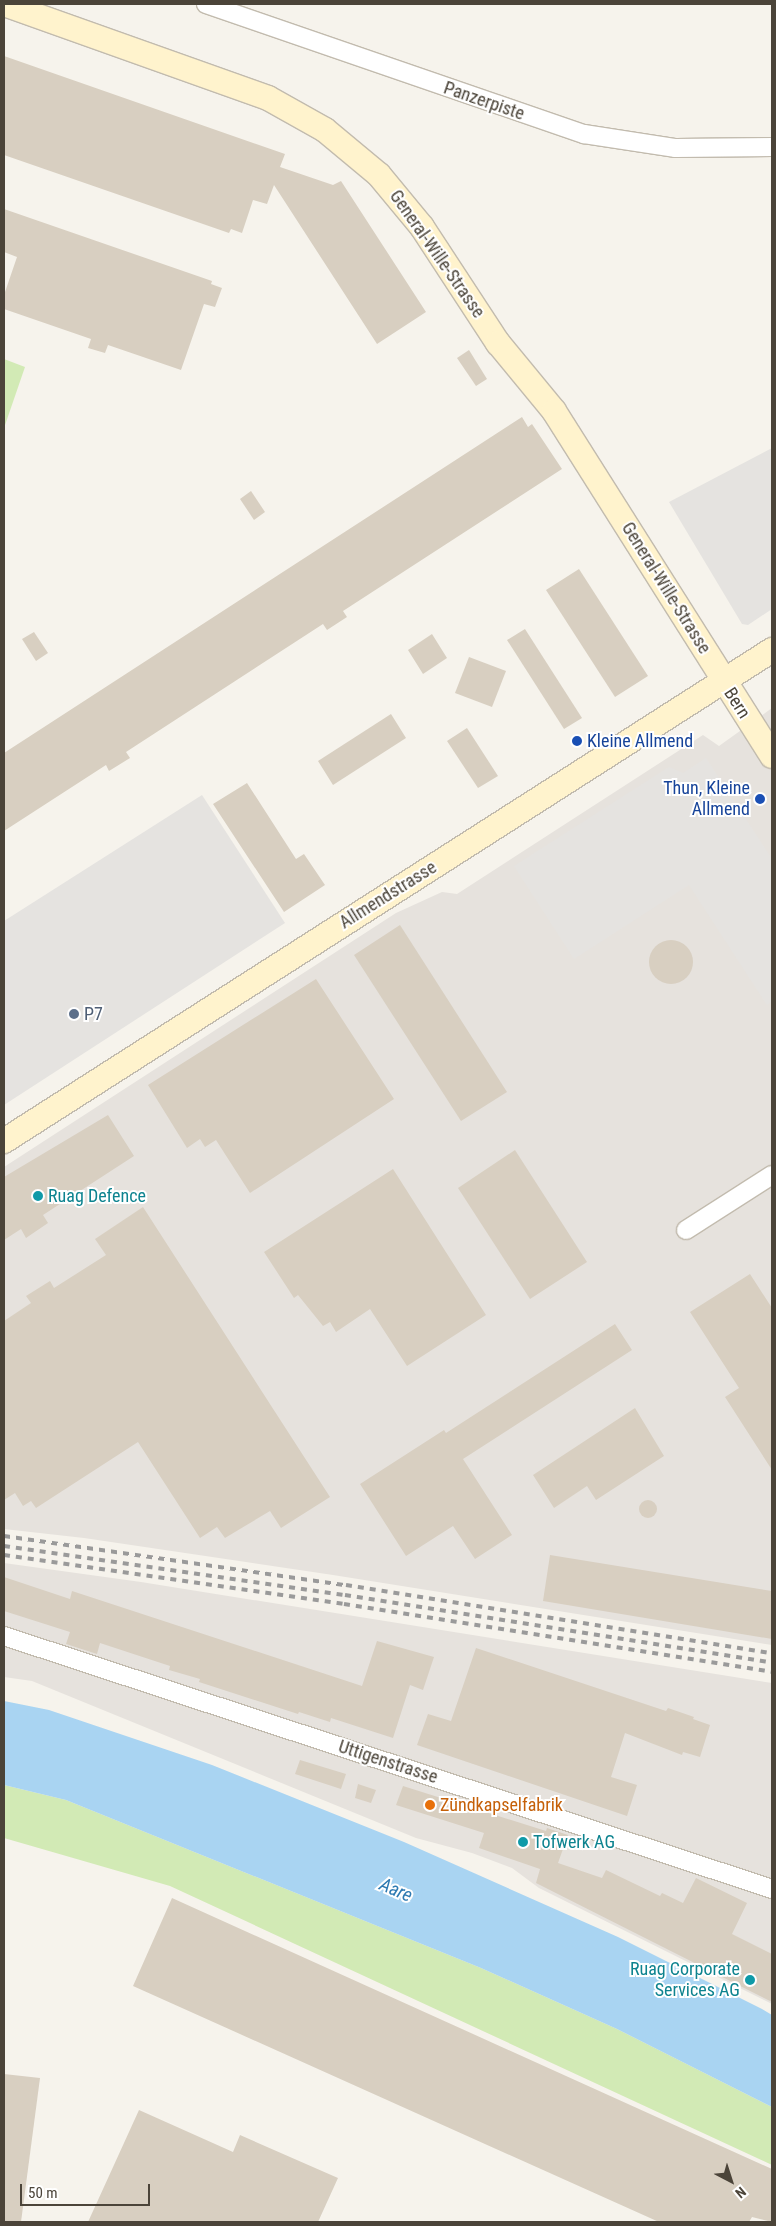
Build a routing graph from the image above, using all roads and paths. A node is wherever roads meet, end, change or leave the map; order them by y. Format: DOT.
graph roads {
  1 [pos="4,4"];
  2 [pos="206,4"];
  3 [pos="772,147"];
  4 [pos="772,650"];
  5 [pos="724,681"];
  6 [pos="772,756"];
  7 [pos="4,1141"];
  8 [pos="772,1175"];
  9 [pos="686,1230"];
  10 [pos="4,1636"];
  11 [pos="772,1889"];
  1 -- 5 [label="main road, General-Wille-Strasse"];
  2 -- 3 [label="street, Panzerpiste"];
  4 -- 5 [label="main road, Allmendstrasse"];
  5 -- 6 [label="main road, Bern"];
  5 -- 7 [label="main road, Allmendstrasse"];
  8 -- 9 [label="street"];
  10 -- 11 [label="street, Uttigenstrasse"];
}
